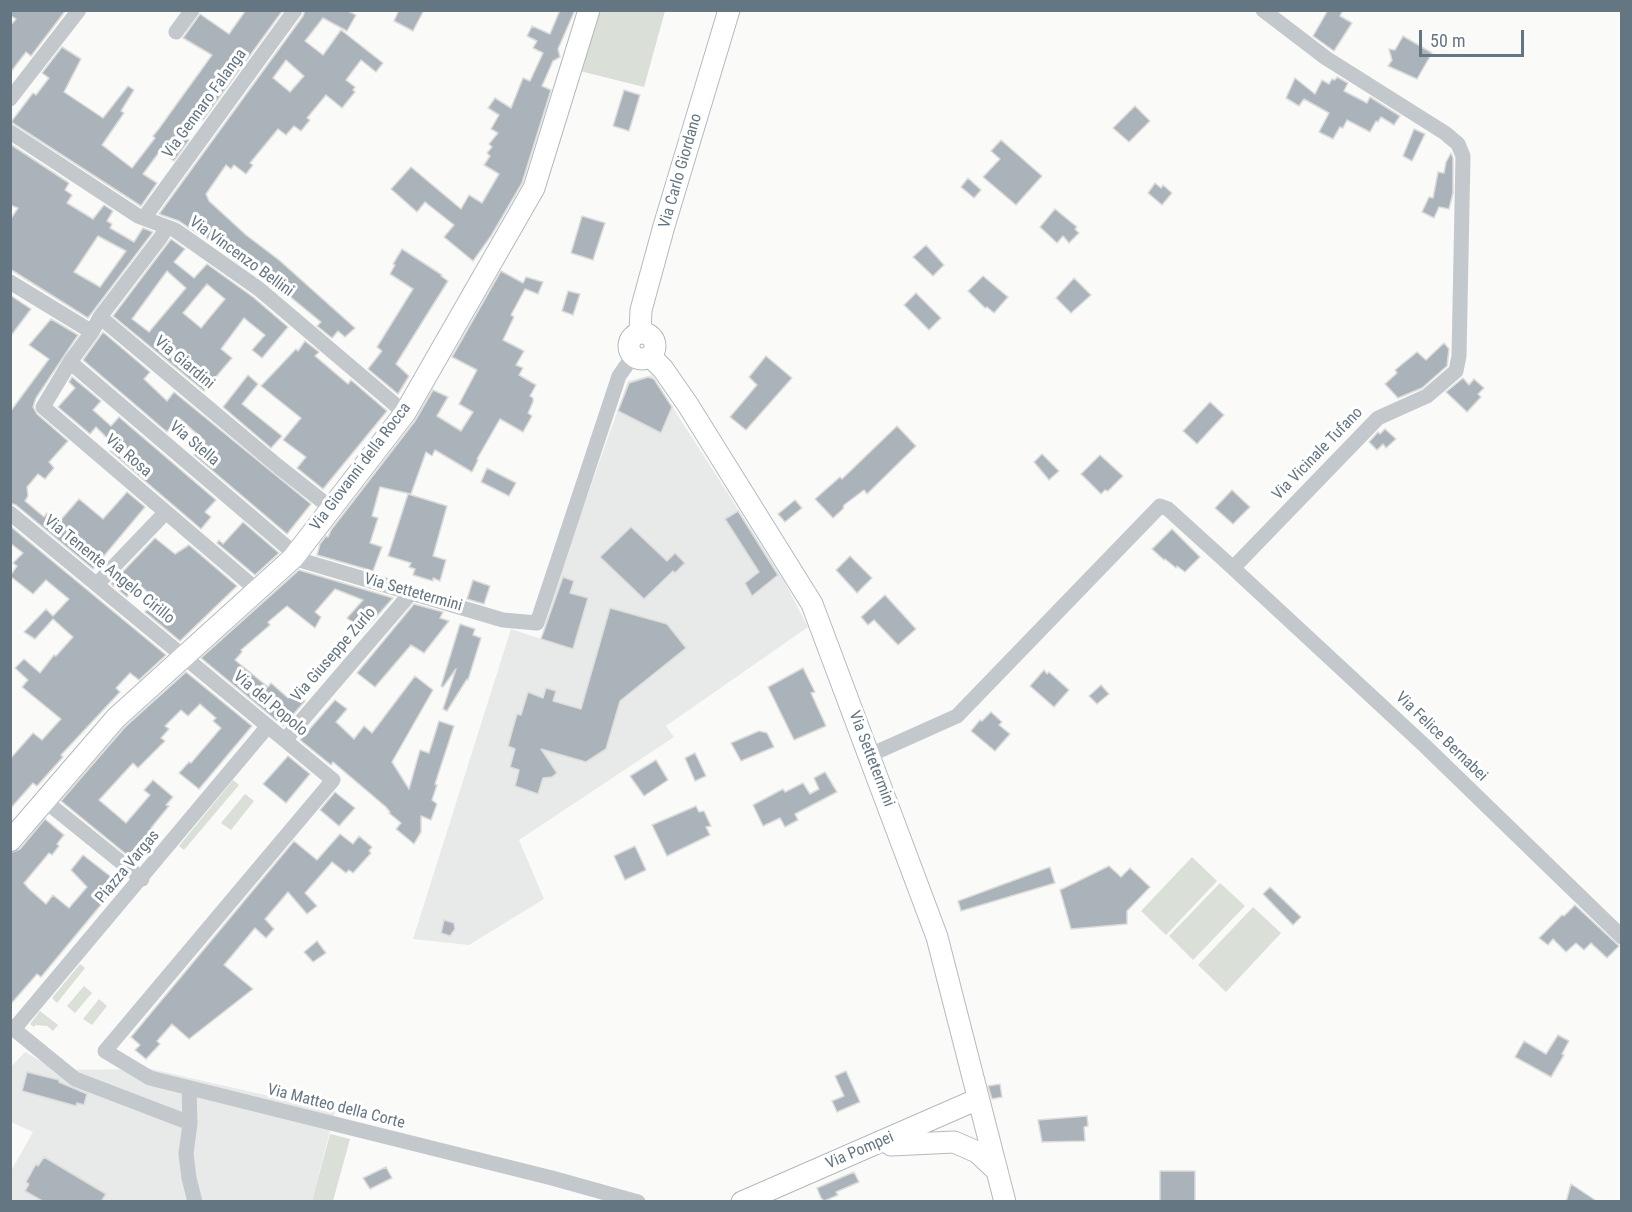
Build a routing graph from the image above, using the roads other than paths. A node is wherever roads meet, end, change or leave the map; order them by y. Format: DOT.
graph roads {
  1 [pos="79,10"];
  2 [pos="192,10"];
  3 [pos="295,10"];
  4 [pos="589,10"];
  5 [pos="729,10"];
  6 [pos="1263,10"];
  7 [pos="176,32"];
  8 [pos="10,99"];
  9 [pos="10,132"];
  10 [pos="144,218"];
  11 [pos="166,227"];
  12 [pos="10,282"];
  13 [pos="100,317"];
  14 [pos="92,332"];
  15 [pos="642,356"];
  16 [pos="70,362"];
  17 [pos="405,413"];
  18 [pos="331,508"];
  19 [pos="10,513"];
  20 [pos="165,513"];
  21 [pos="294,556"];
  22 [pos="1233,568"];
  23 [pos="98,584"];
  24 [pos="257,590"];
  25 [pos="411,593"];
  26 [pos="184,656"];
  27 [pos="268,726"];
  28 [pos="285,740"];
  29 [pos="870,755"];
  30 [pos="44,800"];
  31 [pos="10,841"];
  32 [pos="142,879"];
  33 [pos="1622,937"];
  34 [pos="12,1028"];
  35 [pos="105,1052"];
  36 [pos="969,1065"];
  37 [pos="189,1089"];
  38 [pos="978,1099"];
  39 [pos="937,1118"];
  40 [pos="190,1123"];
  41 [pos="872,1146"];
  42 [pos="996,1170"];
  43 [pos="558,1180"];
  44 [pos="195,1202"];
  45 [pos="606,1202"];
  46 [pos="638,1202"];
  47 [pos="742,1202"];
  48 [pos="1005,1202"];
  1 -- 8 [label="street"];
  2 -- 7 [label="street"];
  3 -- 10 [label="street, Via Gennaro Falanga"];
  4 -- 17 [label="street, Via Giovanni della Rocca"];
  5 -- 15 [label="street, Via Carlo Giordano"];
  6 -- 22 [label="street, Via Vicinale Tufano"];
  9 -- 10 [label="street, Via Vincenzo Bellini"];
  10 -- 11 [label="street, Via Vincenzo Bellini"];
  11 -- 13 [label="street"];
  11 -- 17 [label="street, Via Vincenzo Bellini"];
  12 -- 14 [label="street"];
  13 -- 14 [label="street"];
  13 -- 18 [label="street, Via Giardini"];
  14 -- 16 [label="street, Via Rosa"];
  15 -- 25 [label="street, Via Settetermini"];
  15 -- 29 [label="street, Via Settetermini"];
  16 -- 20 [label="street, Via Rosa"];
  16 -- 21 [label="street, Via Stella"];
  17 -- 18 [label="street, Via Giovanni della Rocca"];
  18 -- 21 [label="street, Via Giovanni della Rocca"];
  19 -- 23 [label="street, Via Tenente Angelo Cirillo"];
  20 -- 23 [label="street"];
  20 -- 24 [label="street, Via Rosa"];
  21 -- 24 [label="street, Via Giovanni della Rocca"];
  21 -- 25 [label="street, Via Settetermini"];
  22 -- 29 [label="street"];
  22 -- 33 [label="street, Via Felice Bernabei"];
  23 -- 26 [label="street, Via Tenente Angelo Cirillo"];
  24 -- 26 [label="street, Via Giovanni della Rocca"];
  25 -- 28 [label="street, Via Giuseppe Zurlo"];
  26 -- 27 [label="street, Via del Popolo"];
  26 -- 30 [label="street, Via Giovanni della Rocca"];
  27 -- 28 [label="street, Via del Popolo"];
  27 -- 32 [label="street, Piazza Vargas"];
  28 -- 35 [label="street, Via del Popolo"];
  29 -- 36 [label="street, Via Settetermini"];
  30 -- 31 [label="street, Via Giovanni della Rocca"];
  30 -- 32 [label="street"];
  32 -- 34 [label="street, Piazza Vargas"];
  34 -- 40 [label="street"];
  35 -- 37 [label="street, Via Matteo della Corte"];
  36 -- 38 [label="street, Via Settetermini"];
  36 -- 39 [label="street"];
  37 -- 40 [label="street"];
  37 -- 43 [label="street, Via Matteo della Corte"];
  38 -- 39 [label="street, Via Pompei"];
  38 -- 42 [label="street, Via Settetermini"];
  39 -- 41 [label="street, Via Pompei"];
  40 -- 44 [label="street"];
  41 -- 42 [label="street"];
  41 -- 47 [label="street, Via Pompei"];
  42 -- 48 [label="street, Via Settetermini"];
  43 -- 45 [label="street, Via Matteo della Corte"];
  43 -- 46 [label="street, Via Matteo della Corte"];
}
